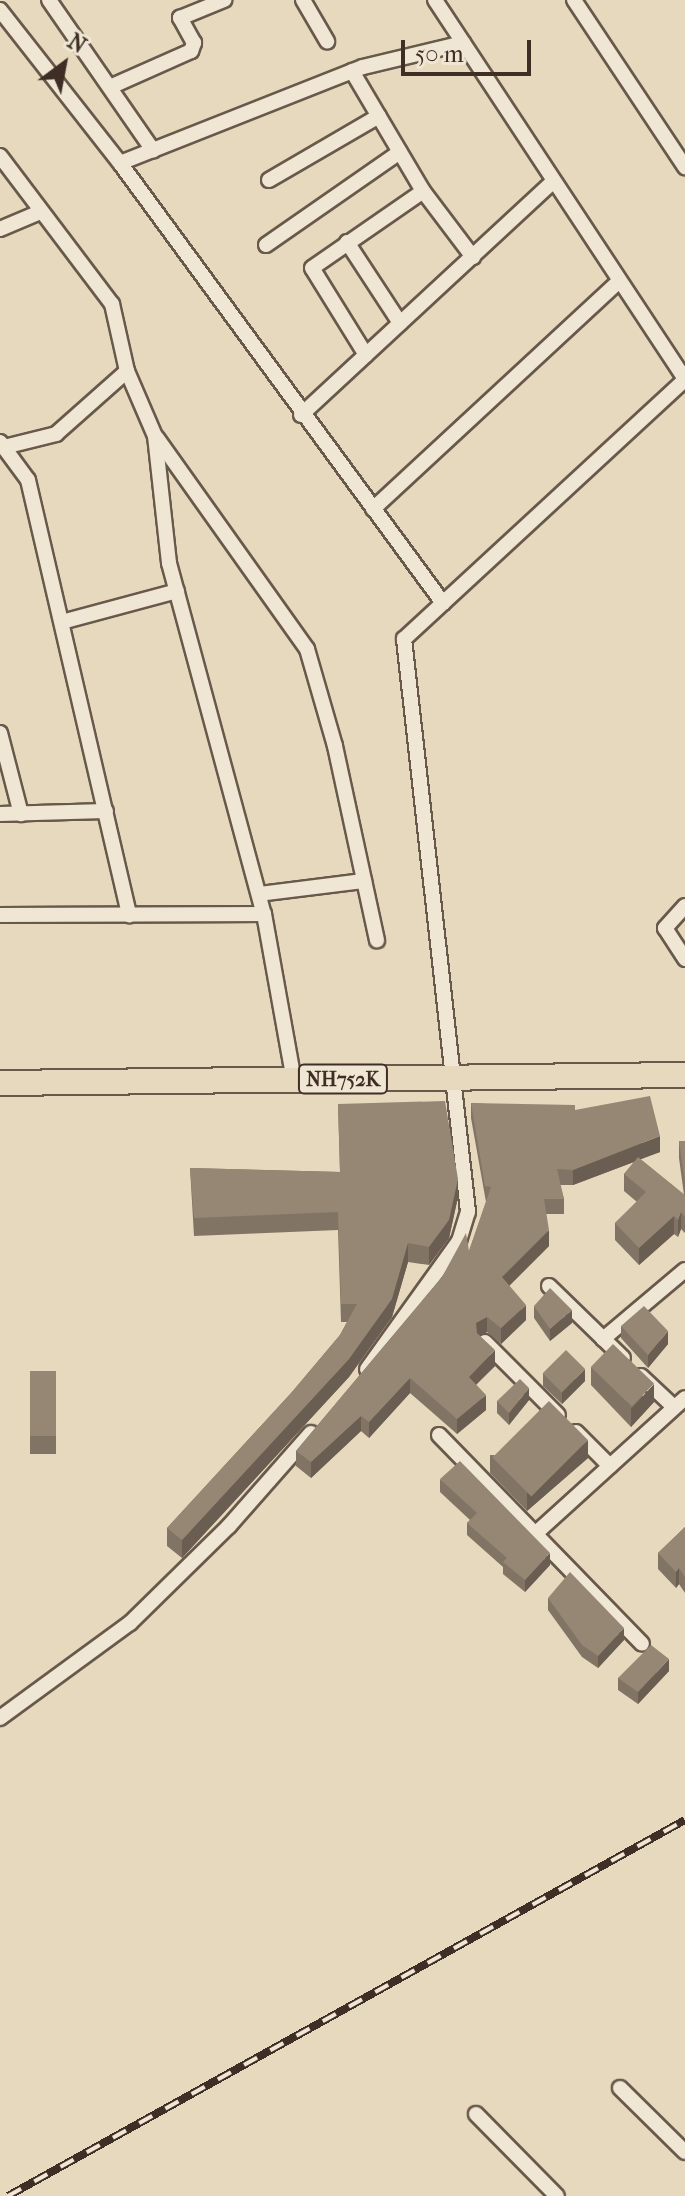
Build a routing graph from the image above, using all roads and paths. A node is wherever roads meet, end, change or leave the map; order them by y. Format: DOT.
graph roads {
  1 [pos="49,0"];
  2 [pos="224,0"];
  3 [pos="303,0"];
  4 [pos="435,0"];
  5 [pos="574,0"];
  6 [pos="0,10"];
  7 [pos="327,41"];
  8 [pos="463,43"];
  9 [pos="352,71"];
  10 [pos="110,87"];
  11 [pos="379,116"];
  12 [pos="153,150"];
  13 [pos="400,152"];
  14 [pos="0,156"];
  15 [pos="120,163"];
  16 [pos="685,167"];
  17 [pos="269,180"];
  18 [pos="553,182"];
  19 [pos="423,191"];
  20 [pos="40,212"];
  21 [pos="0,229"];
  22 [pos="347,242"];
  23 [pos="266,245"];
  24 [pos="473,257"];
  25 [pos="619,281"];
  26 [pos="400,323"];
  27 [pos="366,355"];
  28 [pos="127,371"];
  29 [pos="685,379"];
  30 [pos="301,415"];
  31 [pos="155,436"];
  32 [pos="2,444"];
  33 [pos="373,509"];
  34 [pos="177,591"];
  35 [pos="443,603"];
  36 [pos="62,622"];
  37 [pos="0,733"];
  38 [pos="106,811"];
  39 [pos="0,814"];
  40 [pos="21,814"];
  41 [pos="364,881"];
  42 [pos="259,894"];
  43 [pos="685,906"];
  44 [pos="264,914"];
  45 [pos="0,915"];
  46 [pos="129,915"];
  47 [pos="377,941"];
  48 [pos="685,959"];
  49 [pos="685,1075"];
  50 [pos="450,1078"];
  51 [pos="294,1080"];
  52 [pos="0,1083"];
  53 [pos="685,1270"];
  54 [pos="549,1286"];
  55 [pos="603,1339"];
  56 [pos="485,1342"];
  57 [pos="357,1383"];
  58 [pos="679,1403"];
  59 [pos="325,1418"];
  60 [pos="439,1435"];
  61 [pos="610,1466"];
  62 [pos="535,1534"];
  63 [pos="642,1644"];
  64 [pos="0,1718"];
  65 [pos="620,2088"];
  66 [pos="476,2114"];
  67 [pos="685,2152"];
  68 [pos="557,2196"];
  1 -- 10 [label="street"];
  2 -- 10 [label="street"];
  3 -- 7 [label="street"];
  4 -- 8 [label="street"];
  5 -- 16 [label="street"];
  6 -- 15 [label="street"];
  8 -- 9 [label="street"];
  8 -- 18 [label="street"];
  9 -- 11 [label="street"];
  9 -- 12 [label="street"];
  10 -- 12 [label="street"];
  11 -- 13 [label="street"];
  11 -- 17 [label="street"];
  12 -- 15 [label="street"];
  13 -- 19 [label="street"];
  13 -- 23 [label="street"];
  14 -- 20 [label="street"];
  15 -- 30 [label="street"];
  18 -- 24 [label="street"];
  18 -- 25 [label="street"];
  19 -- 22 [label="street"];
  19 -- 24 [label="street"];
  20 -- 21 [label="street"];
  20 -- 28 [label="street"];
  22 -- 26 [label="street"];
  22 -- 27 [label="street"];
  24 -- 26 [label="street"];
  25 -- 29 [label="street"];
  25 -- 33 [label="street"];
  26 -- 27 [label="street"];
  27 -- 30 [label="street"];
  28 -- 31 [label="street"];
  28 -- 32 [label="street"];
  29 -- 35 [label="street"];
  30 -- 33 [label="street"];
  31 -- 34 [label="street"];
  31 -- 41 [label="street"];
  32 -- 36 [label="street"];
  33 -- 35 [label="street"];
  34 -- 36 [label="street"];
  34 -- 42 [label="street"];
  35 -- 50 [label="street"];
  36 -- 38 [label="street"];
  37 -- 40 [label="street"];
  38 -- 40 [label="street"];
  38 -- 46 [label="street"];
  39 -- 40 [label="street"];
  41 -- 42 [label="street"];
  41 -- 47 [label="street"];
  42 -- 44 [label="street"];
  43 -- 48 [label="street"];
  44 -- 46 [label="street"];
  44 -- 51 [label="street"];
  45 -- 46 [label="street"];
  49 -- 50 [label="highway, NH752K"];
  50 -- 51 [label="highway, NH752K"];
  50 -- 57 [label="street"];
  51 -- 52 [label="highway, NH752K"];
  53 -- 55 [label="street"];
  54 -- 55 [label="street"];
  55 -- 58 [label="street"];
  56 -- 61 [label="street"];
  58 -- 61 [label="street"];
  59 -- 64 [label="street"];
  60 -- 62 [label="street"];
  61 -- 62 [label="street"];
  62 -- 63 [label="street"];
  65 -- 67 [label="street"];
  66 -- 68 [label="street"];
}
